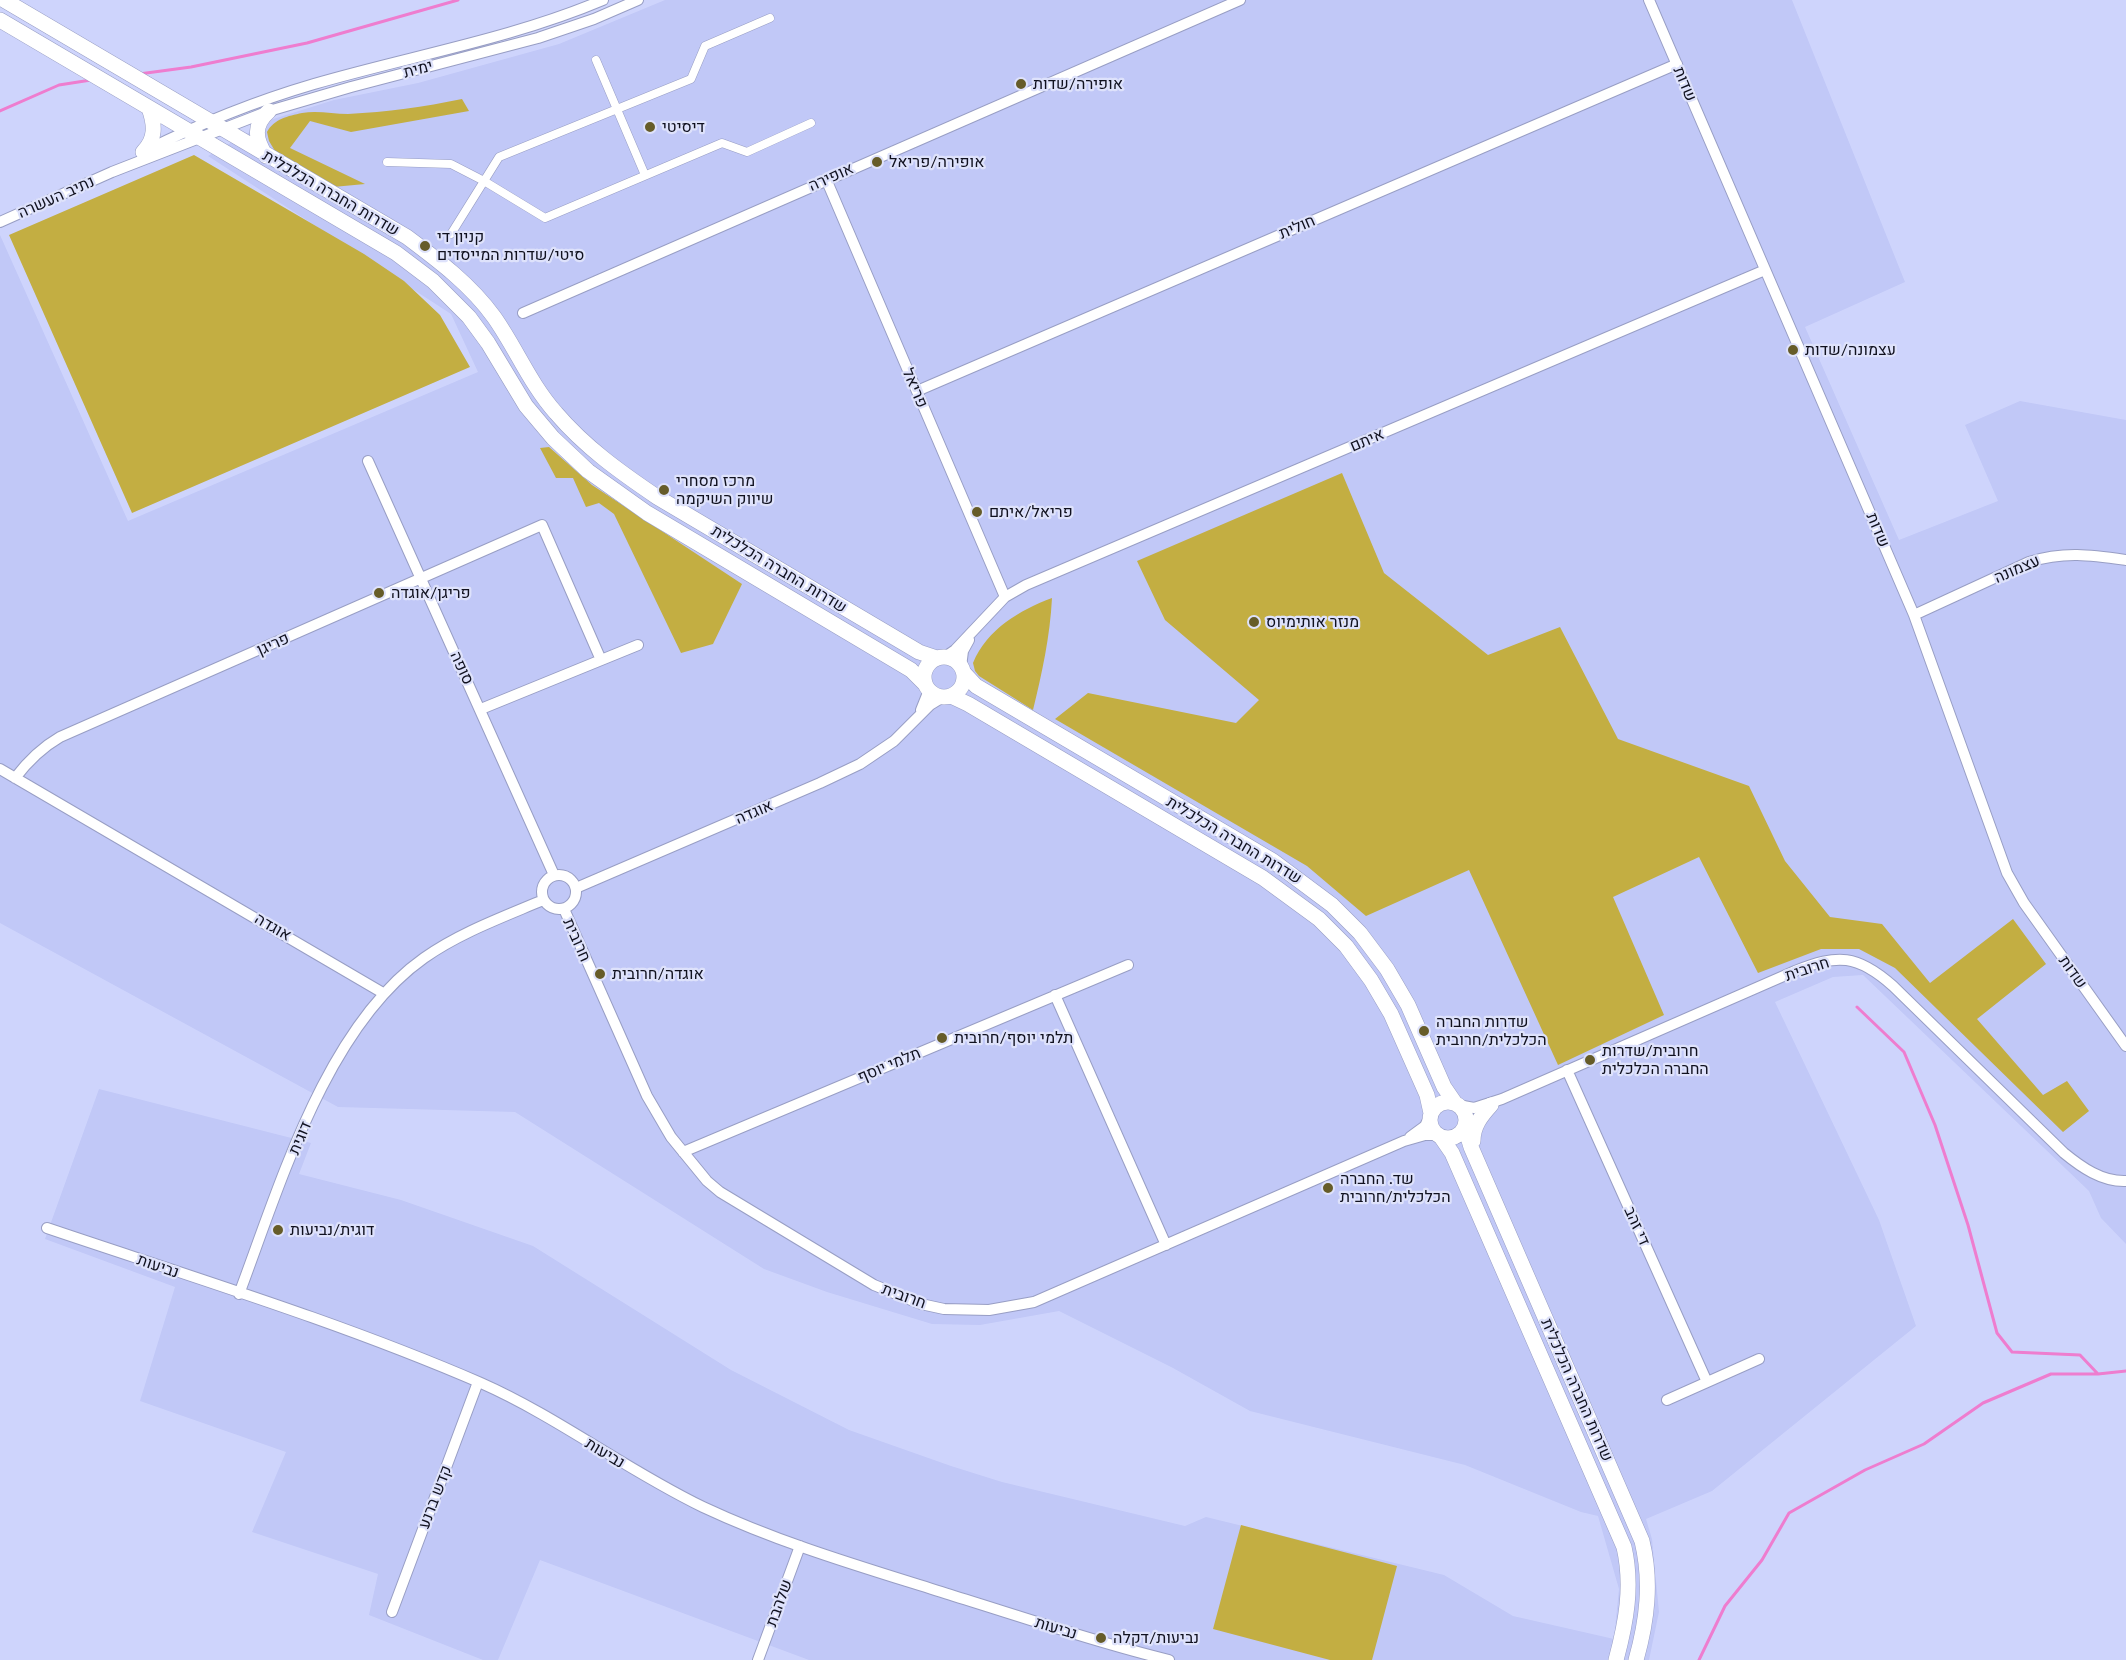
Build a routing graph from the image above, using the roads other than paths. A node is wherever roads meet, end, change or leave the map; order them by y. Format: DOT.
graph roads {
  1 [pos="4,0"];
  2 [pos="603,0"];
  3 [pos="638,0"];
  4 [pos="1240,0"];
  5 [pos="1649,0"];
  6 [pos="770,18"];
  7 [pos="0,20"];
  8 [pos="596,60"];
  9 [pos="1677,64"];
  10 [pos="149,108"];
  11 [pos="617,109"];
  12 [pos="269,111"];
  13 [pos="811,123"];
  14 [pos="215,125"];
  15 [pos="193,134"];
  16 [pos="143,152"];
  17 [pos="266,156"];
  18 [pos="387,162"];
  19 [pos="112,172"];
  20 [pos="645,175"];
  21 [pos="825,179"];
  22 [pos="484,181"];
  23 [pos="0,222"];
  24 [pos="451,234"];
  25 [pos="1765,270"];
  26 [pos="523,312"];
  27 [pos="916,391"];
  28 [pos="368,461"];
  29 [pos="2126,560"];
  30 [pos="421,579"];
  31 [pos="1005,597"];
  32 [pos="1914,615"];
  33 [pos="978,625"];
  34 [pos="638,645"];
  35 [pos="941,657"];
  36 [pos="601,660"];
  37 [pos="962,670"];
  38 [pos="937,692"];
  39 [pos="481,709"];
  40 [pos="0,769"];
  41 [pos="15,778"];
  42 [pos="554,875"];
  43 [pos="576,888"];
  44 [pos="543,900"];
  45 [pos="564,909"];
  46 [pos="1128,965"];
  47 [pos="383,993"];
  48 [pos="1055,995"];
  49 [pos="2126,1046"];
  50 [pos="1567,1070"];
  51 [pos="1496,1102"];
  52 [pos="1457,1104"];
  53 [pos="1431,1115"];
  54 [pos="1466,1125"];
  55 [pos="1440,1136"];
  56 [pos="1404,1141"];
  57 [pos="683,1152"];
  58 [pos="1476,1159"];
  59 [pos="2126,1181"];
  60 [pos="47,1228"];
  61 [pos="1166,1245"];
  62 [pos="239,1294"];
  63 [pos="1759,1359"];
  64 [pos="478,1382"];
  65 [pos="1707,1382"];
  66 [pos="1667,1400"];
  67 [pos="800,1546"];
  68 [pos="392,1612"];
  69 [pos="1147,1658"];
  70 [pos="758,1660"];
  71 [pos="1169,1660"];
  72 [pos="1616,1660"];
  73 [pos="1636,1660"];
  1 -- 14 [label="main road, שדרות החברה הכלכלית"];
  2 -- 14 [label="street, ימית"];
  3 -- 12 [label="street, ימית"];
  4 -- 21 [label="street, אופירה"];
  5 -- 9 [label="street, שדות"];
  6 -- 11 [label="street"];
  7 -- 10 [label="main road, שדרות החברה הכלכלית"];
  8 -- 11 [label="street"];
  9 -- 25 [label="street, שדות"];
  9 -- 27 [label="street, חולית"];
  10 -- 15 [label="main road, שדרות החברה הכלכלית"];
  10 -- 16 [label="main road"];
  11 -- 20 [label="street"];
  11 -- 22 [label="street"];
  12 -- 14 [label="street, ימית"];
  12 -- 17 [label="main road"];
  13 -- 20 [label="street"];
  14 -- 15 [label="street, נתיב העשרה"];
  14 -- 17 [label="main road, שדרות החברה הכלכלית"];
  15 -- 16 [label="street, נתיב העשרה"];
  15 -- 19 [label="street, נתיב העשרה"];
  15 -- 38 [label="main road, שדרות החברה הכלכלית"];
  16 -- 19 [label="street, נתיב העשרה"];
  17 -- 35 [label="main road, שדרות החברה הכלכלית"];
  18 -- 22 [label="street"];
  19 -- 23 [label="street, נתיב העשרה"];
  20 -- 22 [label="street"];
  21 -- 26 [label="street, אופירה"];
  21 -- 27 [label="street, פריאל"];
  22 -- 24 [label="street"];
  25 -- 31 [label="street, איתם"];
  25 -- 32 [label="street, שדות"];
  27 -- 31 [label="street, פריאל"];
  28 -- 30 [label="street, סופה"];
  29 -- 32 [label="street, עצמונה"];
  30 -- 36 [label="street, פריגן"];
  30 -- 39 [label="street, סופה"];
  30 -- 41 [label="street, פריגן"];
  31 -- 33 [label="street, איתם"];
  32 -- 49 [label="street, שדות"];
  33 -- 35 [label="street, איתם"];
  33 -- 37 [label="street, איתם"];
  34 -- 36 [label="street"];
  35 -- 37 [label="main road"];
  35 -- 38 [label="main road"];
  36 -- 39 [label="street"];
  37 -- 38 [label="main road"];
  37 -- 52 [label="main road, שדרות החברה הכלכלית"];
  38 -- 43 [label="street, אוגדה"];
  38 -- 53 [label="main road, שדרות החברה הכלכלית"];
  39 -- 42 [label="street, סופה"];
  40 -- 41 [label="street, אוגדה"];
  41 -- 47 [label="street, אוגדה"];
  42 -- 43 [label="street"];
  42 -- 44 [label="street"];
  43 -- 45 [label="street"];
  44 -- 45 [label="street"];
  44 -- 47 [label="street"];
  45 -- 57 [label="street, חרובית"];
  46 -- 48 [label="street, תלמי יוסף"];
  47 -- 62 [label="street, דוגית"];
  48 -- 57 [label="street, תלמי יוסף"];
  48 -- 61 [label="street"];
  50 -- 51 [label="street, חרובית"];
  50 -- 59 [label="street, חרובית"];
  50 -- 65 [label="street, די זהב"];
  51 -- 52 [label="street, חרובית"];
  51 -- 54 [label="street, חרובית"];
  51 -- 58 [label="main road"];
  52 -- 53 [label="main road"];
  52 -- 54 [label="main road"];
  53 -- 55 [label="main road"];
  53 -- 56 [label="street, חרובית"];
  54 -- 55 [label="main road"];
  54 -- 58 [label="main road, שדרות החברה הכלכלית"];
  55 -- 56 [label="street, חרובית"];
  55 -- 72 [label="main road, שדרות החברה הכלכלית"];
  56 -- 61 [label="street, חרובית"];
  57 -- 61 [label="street, חרובית"];
  58 -- 73 [label="main road, שדרות החברה הכלכלית"];
  60 -- 62 [label="street, נביעות"];
  62 -- 64 [label="street, נביעות"];
  63 -- 65 [label="street"];
  64 -- 67 [label="street, נביעות"];
  64 -- 68 [label="street, קדש ברנע"];
  65 -- 66 [label="street"];
  67 -- 69 [label="street, נביעות"];
  67 -- 70 [label="street, שלהבת"];
  69 -- 71 [label="street, נביעות"];
}
